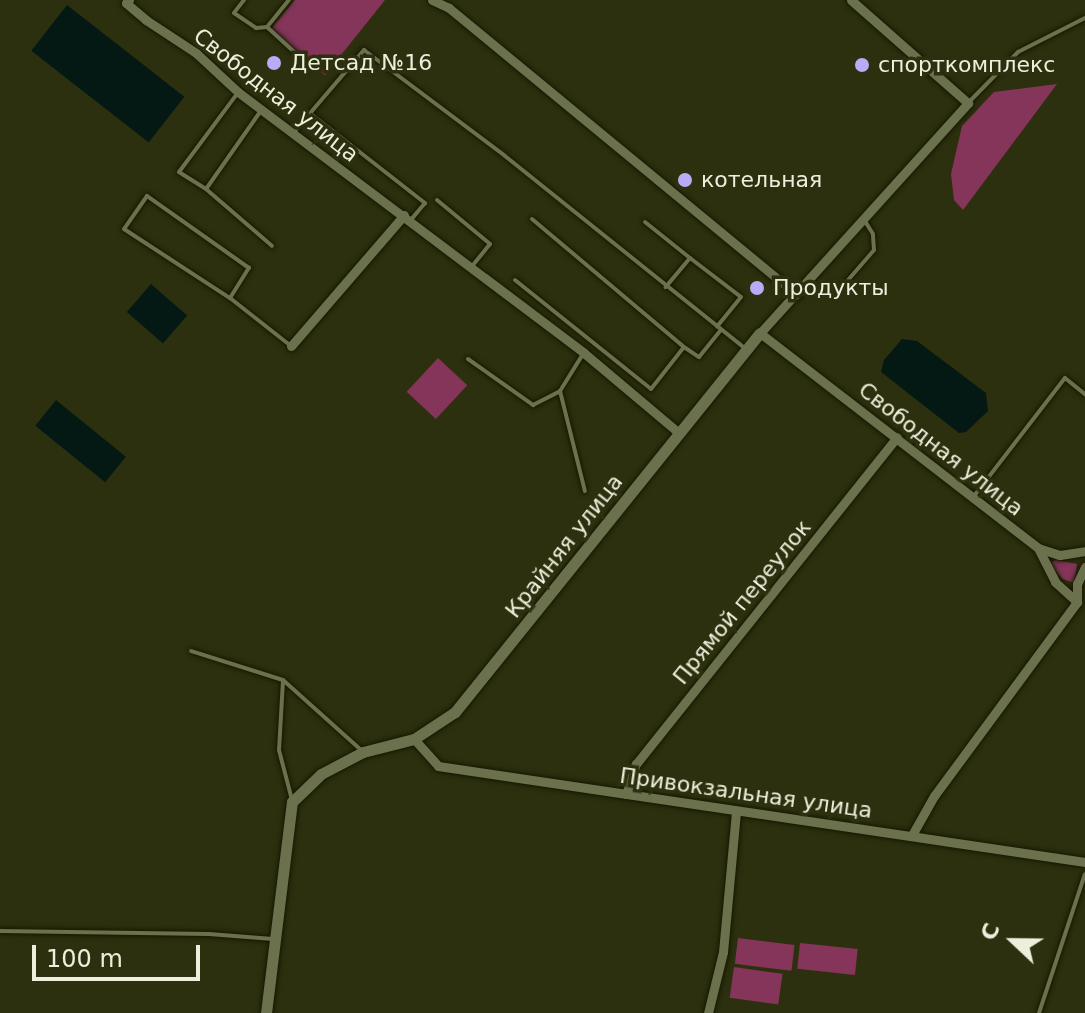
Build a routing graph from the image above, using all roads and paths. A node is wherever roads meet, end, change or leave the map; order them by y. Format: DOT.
graph roads {
  1 [pos="244,0"];
  2 [pos="289,0"];
  3 [pos="432,0"];
  4 [pos="851,0"];
  5 [pos="126,1"];
  6 [pos="452,4"];
  7 [pos="1085,18"];
  8 [pos="267,27"];
  9 [pos="304,61"];
  10 [pos="238,92"];
  11 [pos="968,103"];
  12 [pos="262,110"];
  13 [pos="311,114"];
  14 [pos="294,133"];
  15 [pos="206,189"];
  16 [pos="437,200"];
  17 [pos="862,217"];
  18 [pos="407,218"];
  19 [pos="532,219"];
  20 [pos="645,222"];
  21 [pos="272,246"];
  22 [pos="690,258"];
  23 [pos="471,267"];
  24 [pos="515,280"];
  25 [pos="666,287"];
  26 [pos="796,294"];
  27 [pos="230,298"];
  28 [pos="719,329"];
  29 [pos="760,333"];
  30 [pos="291,346"];
  31 [pos="684,347"];
  32 [pos="746,350"];
  33 [pos="584,353"];
  34 [pos="468,359"];
  35 [pos="560,391"];
  36 [pos="1085,394"];
  37 [pos="679,433"];
  38 [pos="897,437"];
  39 [pos="585,491"];
  40 [pos="974,496"];
  41 [pos="1038,548"];
  42 [pos="1085,551"];
  43 [pos="1085,567"];
  44 [pos="1081,603"];
  45 [pos="191,651"];
  46 [pos="283,680"];
  47 [pos="414,739"];
  48 [pos="363,752"];
  49 [pos="626,794"];
  50 [pos="292,802"];
  51 [pos="736,811"];
  52 [pos="912,835"];
  53 [pos="1085,862"];
  54 [pos="1085,874"];
  55 [pos="0,931"];
  56 [pos="273,939"];
  57 [pos="266,1013"];
  58 [pos="708,1013"];
  59 [pos="1039,1013"];
  1 -- 8 [label="lane"];
  2 -- 8 [label="lane"];
  3 -- 6 [label="street"];
  4 -- 11 [label="street"];
  5 -- 10 [label="street, Свободная улица"];
  6 -- 26 [label="street"];
  7 -- 11 [label="lane"];
  8 -- 9 [label="lane"];
  10 -- 12 [label="street, Свободная улица"];
  10 -- 15 [label="lane"];
  11 -- 17 [label="street, Крайняя улица"];
  12 -- 14 [label="street, Свободная улица"];
  12 -- 15 [label="lane"];
  13 -- 14 [label="lane"];
  13 -- 18 [label="lane"];
  13 -- 25 [label="lane"];
  14 -- 18 [label="street, Свободная улица"];
  15 -- 21 [label="lane"];
  16 -- 23 [label="lane"];
  17 -- 26 [label="street, Крайняя улица"];
  17 -- 26 [label="lane"];
  18 -- 23 [label="street, Свободная улица"];
  18 -- 30 [label="street"];
  19 -- 31 [label="lane"];
  20 -- 22 [label="lane"];
  22 -- 25 [label="lane"];
  22 -- 28 [label="lane"];
  23 -- 33 [label="street, Свободная улица"];
  24 -- 31 [label="lane"];
  25 -- 28 [label="lane"];
  26 -- 29 [label="street, Крайняя улица"];
  27 -- 27 [label="lane"];
  27 -- 30 [label="lane"];
  28 -- 31 [label="lane"];
  28 -- 32 [label="lane"];
  29 -- 32 [label="street, Крайняя улица"];
  29 -- 38 [label="street, Свободная улица"];
  32 -- 37 [label="street, Крайняя улица"];
  33 -- 35 [label="lane"];
  33 -- 37 [label="street, Свободная улица"];
  34 -- 35 [label="lane"];
  35 -- 39 [label="lane"];
  36 -- 40 [label="lane"];
  37 -- 47 [label="street, Крайняя улица"];
  38 -- 40 [label="street, Свободная улица"];
  38 -- 49 [label="street, Прямой переулок"];
  40 -- 41 [label="street, Свободная улица"];
  41 -- 42 [label="street"];
  41 -- 44 [label="street, Свободная улица"];
  43 -- 44 [label="street"];
  44 -- 52 [label="street"];
  45 -- 46 [label="lane"];
  46 -- 48 [label="lane"];
  46 -- 50 [label="lane"];
  47 -- 48 [label="street, Крайняя улица"];
  47 -- 49 [label="street, Привокзальная улица"];
  48 -- 50 [label="street, Крайняя улица"];
  49 -- 51 [label="street, Привокзальная улица"];
  50 -- 56 [label="street"];
  51 -- 52 [label="street, Привокзальная улица"];
  51 -- 58 [label="street"];
  52 -- 53 [label="street, Привокзальная улица"];
  54 -- 59 [label="lane"];
  55 -- 56 [label="lane"];
  56 -- 57 [label="street"];
}
